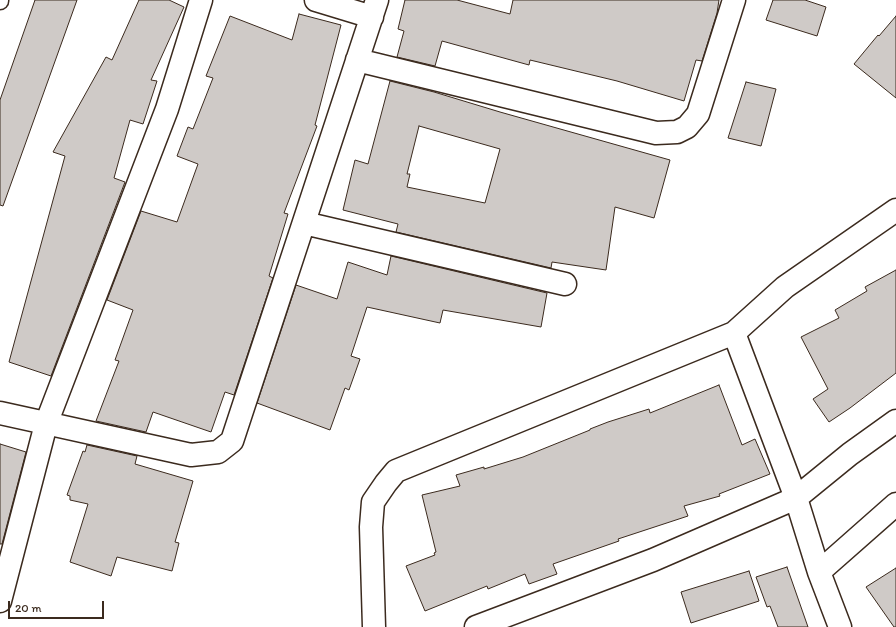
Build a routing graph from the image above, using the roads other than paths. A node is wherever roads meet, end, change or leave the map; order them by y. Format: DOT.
graph roads {
  1 [pos="201,0"];
  2 [pos="316,0"];
  3 [pos="734,0"];
  4 [pos="374,8"];
  5 [pos="357,60"];
  6 [pos="896,210"];
  7 [pos="304,223"];
  8 [pos="565,284"];
  9 [pos="734,333"];
  10 [pos="0,413"];
  11 [pos="896,421"];
  12 [pos="46,424"];
  13 [pos="796,498"];
  14 [pos="896,504"];
  15 [pos="819,572"];
  16 [pos="0,601"];
  17 [pos="374,627"];
  18 [pos="476,627"];
  19 [pos="840,627"];
  1 -- 12 [label="street"];
  2 -- 4 [label="street"];
  3 -- 5 [label="street"];
  4 -- 5 [label="street"];
  5 -- 7 [label="street"];
  6 -- 9 [label="street"];
  7 -- 8 [label="street"];
  7 -- 12 [label="street"];
  9 -- 13 [label="street"];
  9 -- 17 [label="street"];
  10 -- 12 [label="street"];
  11 -- 13 [label="street"];
  12 -- 16 [label="street"];
  13 -- 15 [label="street"];
  13 -- 18 [label="street"];
  14 -- 15 [label="street"];
  15 -- 19 [label="street"];
}
